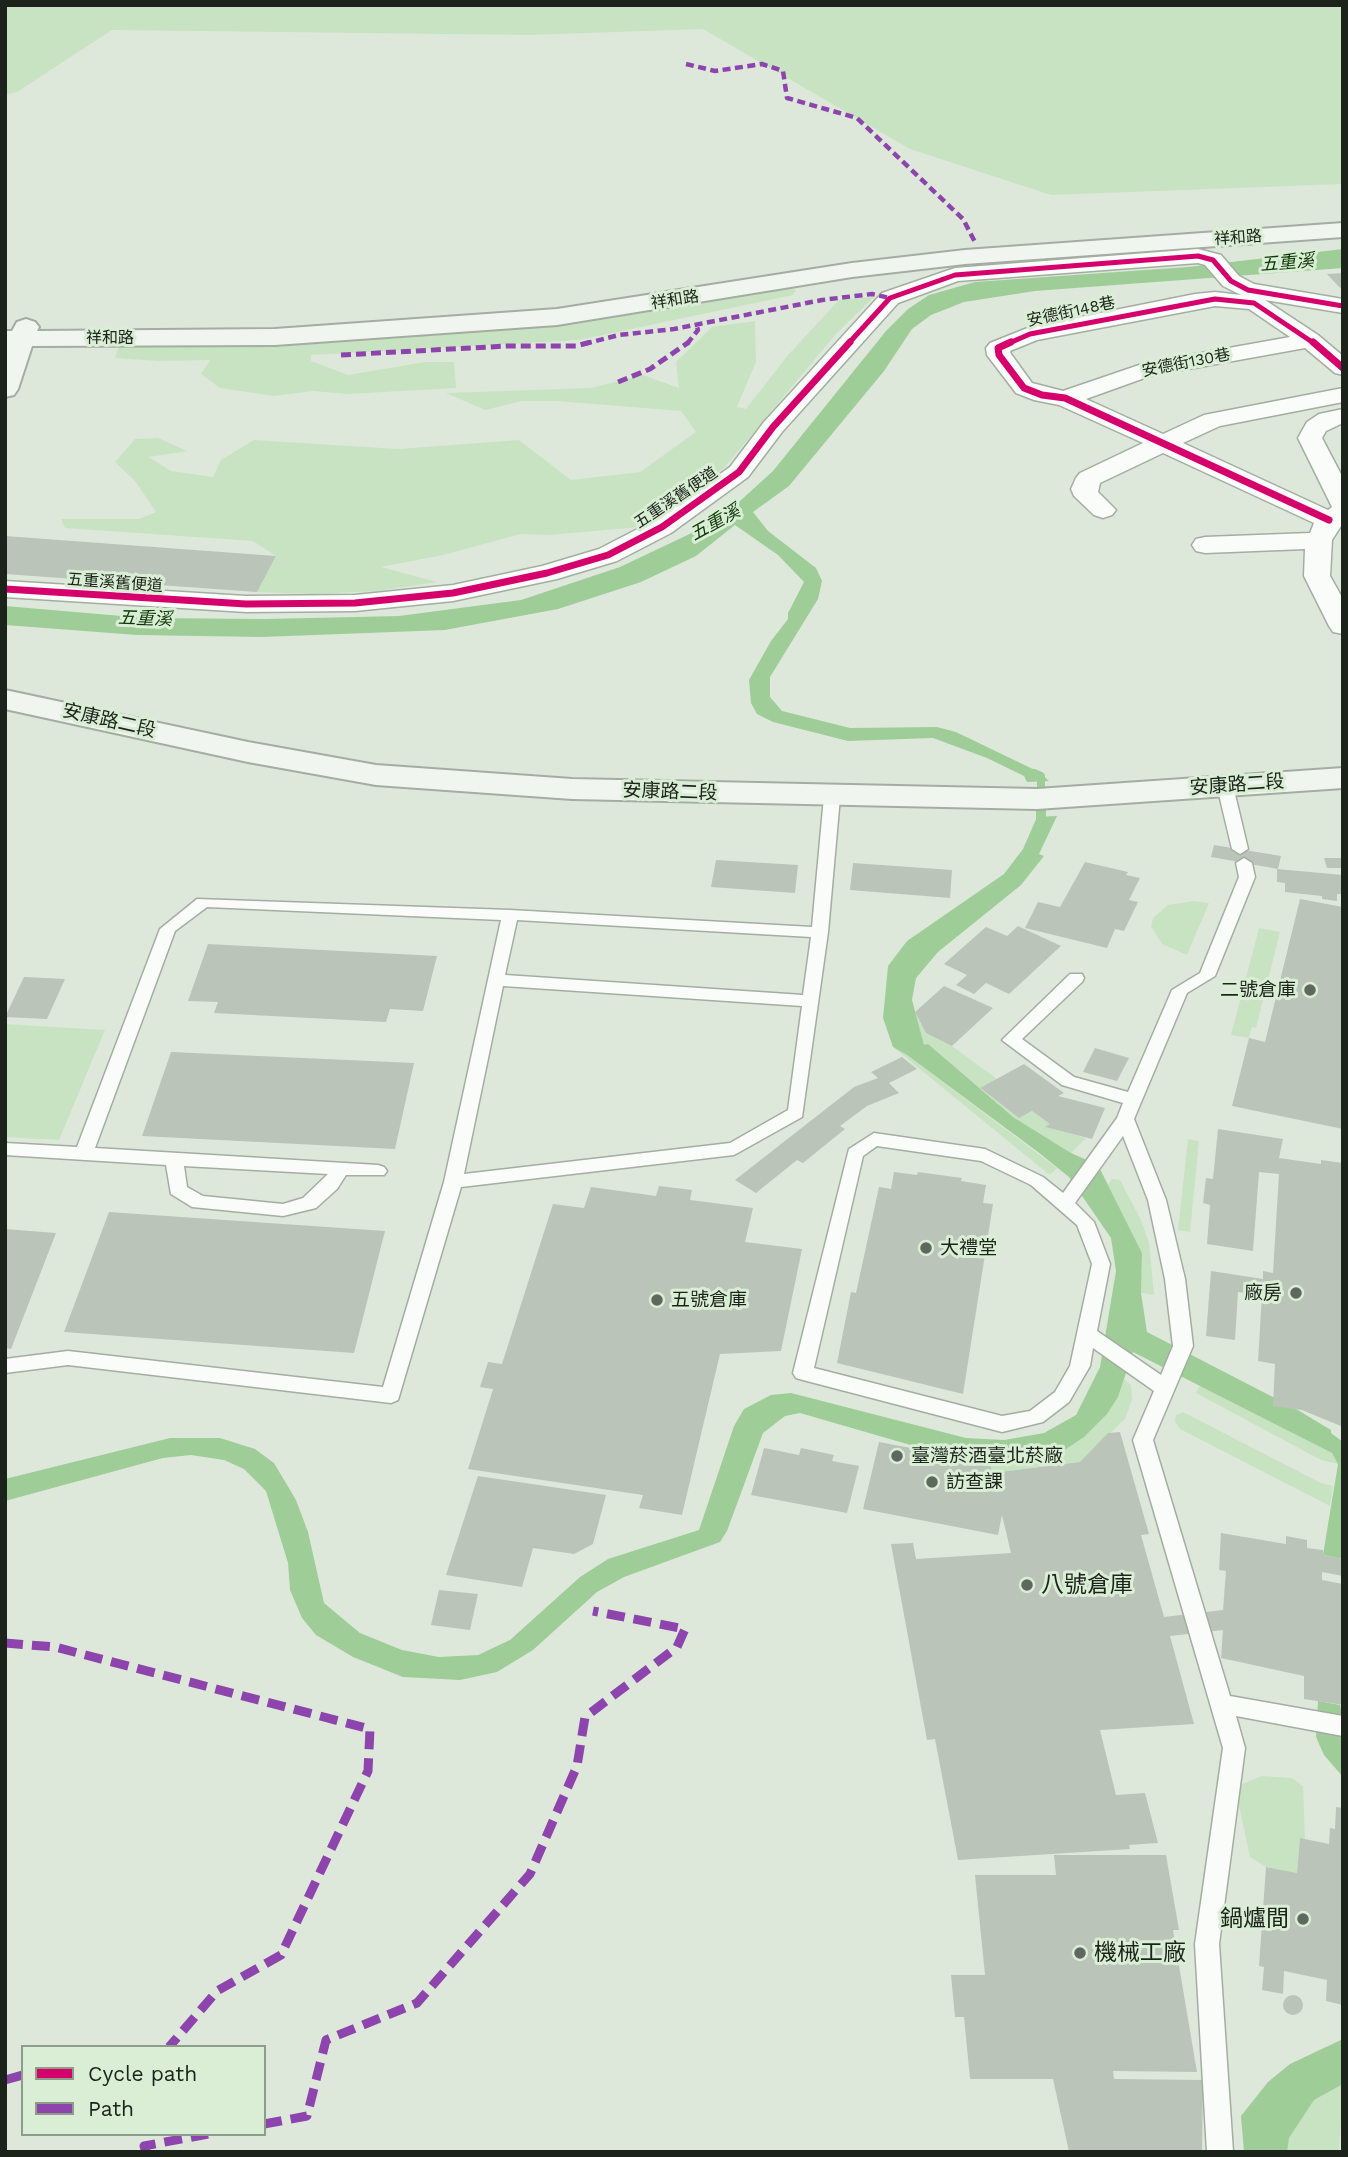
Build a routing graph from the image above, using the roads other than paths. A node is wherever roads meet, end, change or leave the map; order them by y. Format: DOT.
graph roads {
  1 [pos="1343,219"];
  2 [pos="1343,230"];
  3 [pos="1343,306"];
  4 [pos="14,333"];
  5 [pos="1310,340"];
  6 [pos="1343,368"];
  7 [pos="5,389"];
  8 [pos="1343,395"];
  9 [pos="1065,398"];
  10 [pos="1343,416"];
  11 [pos="1165,442"];
  12 [pos="1103,510"];
  13 [pos="1334,519"];
  14 [pos="1205,545"];
  15 [pos="5,589"];
  16 [pos="1343,626"];
  17 [pos="5,699"];
  18 [pos="1343,778"];
  19 [pos="1224,786"];
  20 [pos="832,797"];
  21 [pos="510,915"];
  22 [pos="820,932"];
  23 [pos="1076,978"];
  24 [pos="496,980"];
  25 [pos="810,1001"];
  26 [pos="1133,1100"];
  27 [pos="1125,1119"];
  28 [pos="5,1149"];
  29 [pos="84,1154"];
  30 [pos="174,1159"];
  31 [pos="341,1169"];
  32 [pos="378,1171"];
  33 [pos="453,1182"];
  34 [pos="1069,1199"];
  35 [pos="1092,1338"];
  36 [pos="5,1366"];
  37 [pos="1168,1382"];
  38 [pos="1221,1704"];
  39 [pos="1343,1726"];
  40 [pos="1220,2152"];
  1 -- 4 [label="main road, 祥和路"];
  2 -- 4 [label="main road, 祥和路"];
  3 -- 15 [label="street, 五重溪舊便道"];
  4 -- 7 [label="main road"];
  5 -- 6 [label="street, 安德街148巷"];
  5 -- 9 [label="street, 安德街130巷"];
  5 -- 9 [label="street, 安德街148巷"];
  8 -- 11 [label="street"];
  9 -- 11 [label="street, 安德街148巷"];
  10 -- 13 [label="street"];
  11 -- 12 [label="street"];
  11 -- 13 [label="street, 安德街148巷"];
  13 -- 14 [label="street"];
  13 -- 16 [label="street"];
  17 -- 20 [label="main road, 安康路二段"];
  18 -- 19 [label="main road, 安康路二段"];
  19 -- 20 [label="main road, 安康路二段"];
  19 -- 26 [label="lane"];
  20 -- 22 [label="lane"];
  21 -- 22 [label="lane"];
  21 -- 24 [label="lane"];
  21 -- 29 [label="lane"];
  22 -- 25 [label="lane"];
  23 -- 26 [label="lane"];
  24 -- 25 [label="lane"];
  24 -- 33 [label="lane"];
  25 -- 33 [label="lane"];
  26 -- 27 [label="lane"];
  27 -- 34 [label="lane"];
  27 -- 37 [label="lane"];
  28 -- 29 [label="lane"];
  29 -- 30 [label="lane"];
  30 -- 31 [label="lane"];
  30 -- 31 [label="lane"];
  31 -- 32 [label="lane"];
  33 -- 36 [label="lane"];
  34 -- 35 [label="lane"];
  34 -- 35 [label="lane"];
  35 -- 37 [label="lane"];
  37 -- 38 [label="lane"];
  38 -- 39 [label="lane"];
  38 -- 40 [label="lane"];
}
